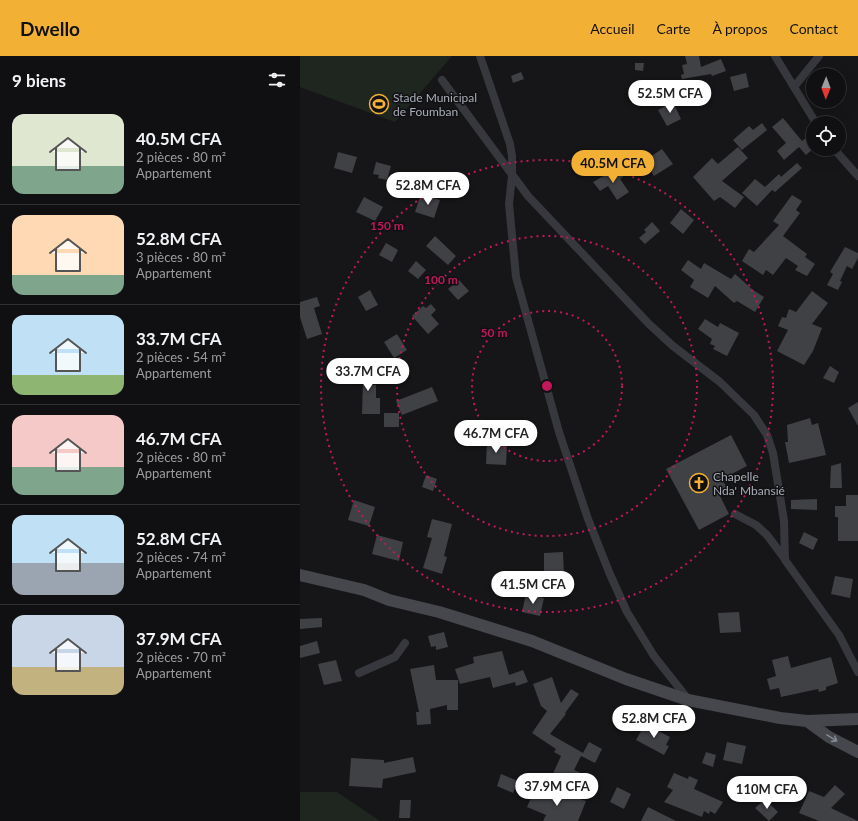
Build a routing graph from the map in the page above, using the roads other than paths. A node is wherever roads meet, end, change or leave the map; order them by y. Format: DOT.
graph roads {
  1 [pos="480,56"];
  2 [pos="776,56"];
  3 [pos="819,56"];
  4 [pos="442,80"];
  5 [pos="794,87"];
  6 [pos="812,116"];
  7 [pos="840,156"];
  8 [pos="512,176"];
  9 [pos="858,176"];
  10 [pos="736,514"];
  11 [pos="785,560"];
  12 [pos="300,575"];
  13 [pos="405,643"];
  14 [pos="858,672"];
  15 [pos="359,673"];
  16 [pos="688,700"];
  17 [pos="858,719"];
  18 [pos="808,721"];
  19 [pos="858,752"];
  1 -- 8 [label="street"];
  2 -- 5 [label="street"];
  3 -- 5 [label="street"];
  4 -- 8 [label="street"];
  5 -- 6 [label="street"];
  7 -- 9 [label="street"];
  8 -- 11 [label="street"];
  8 -- 16 [label="street"];
  10 -- 11 [label="street"];
  11 -- 14 [label="street"];
  12 -- 16 [label="main road"];
  13 -- 15 [label="street"];
  16 -- 18 [label="main road"];
  17 -- 18 [label="main road"];
  18 -- 19 [label="main road, one-way"];
}
